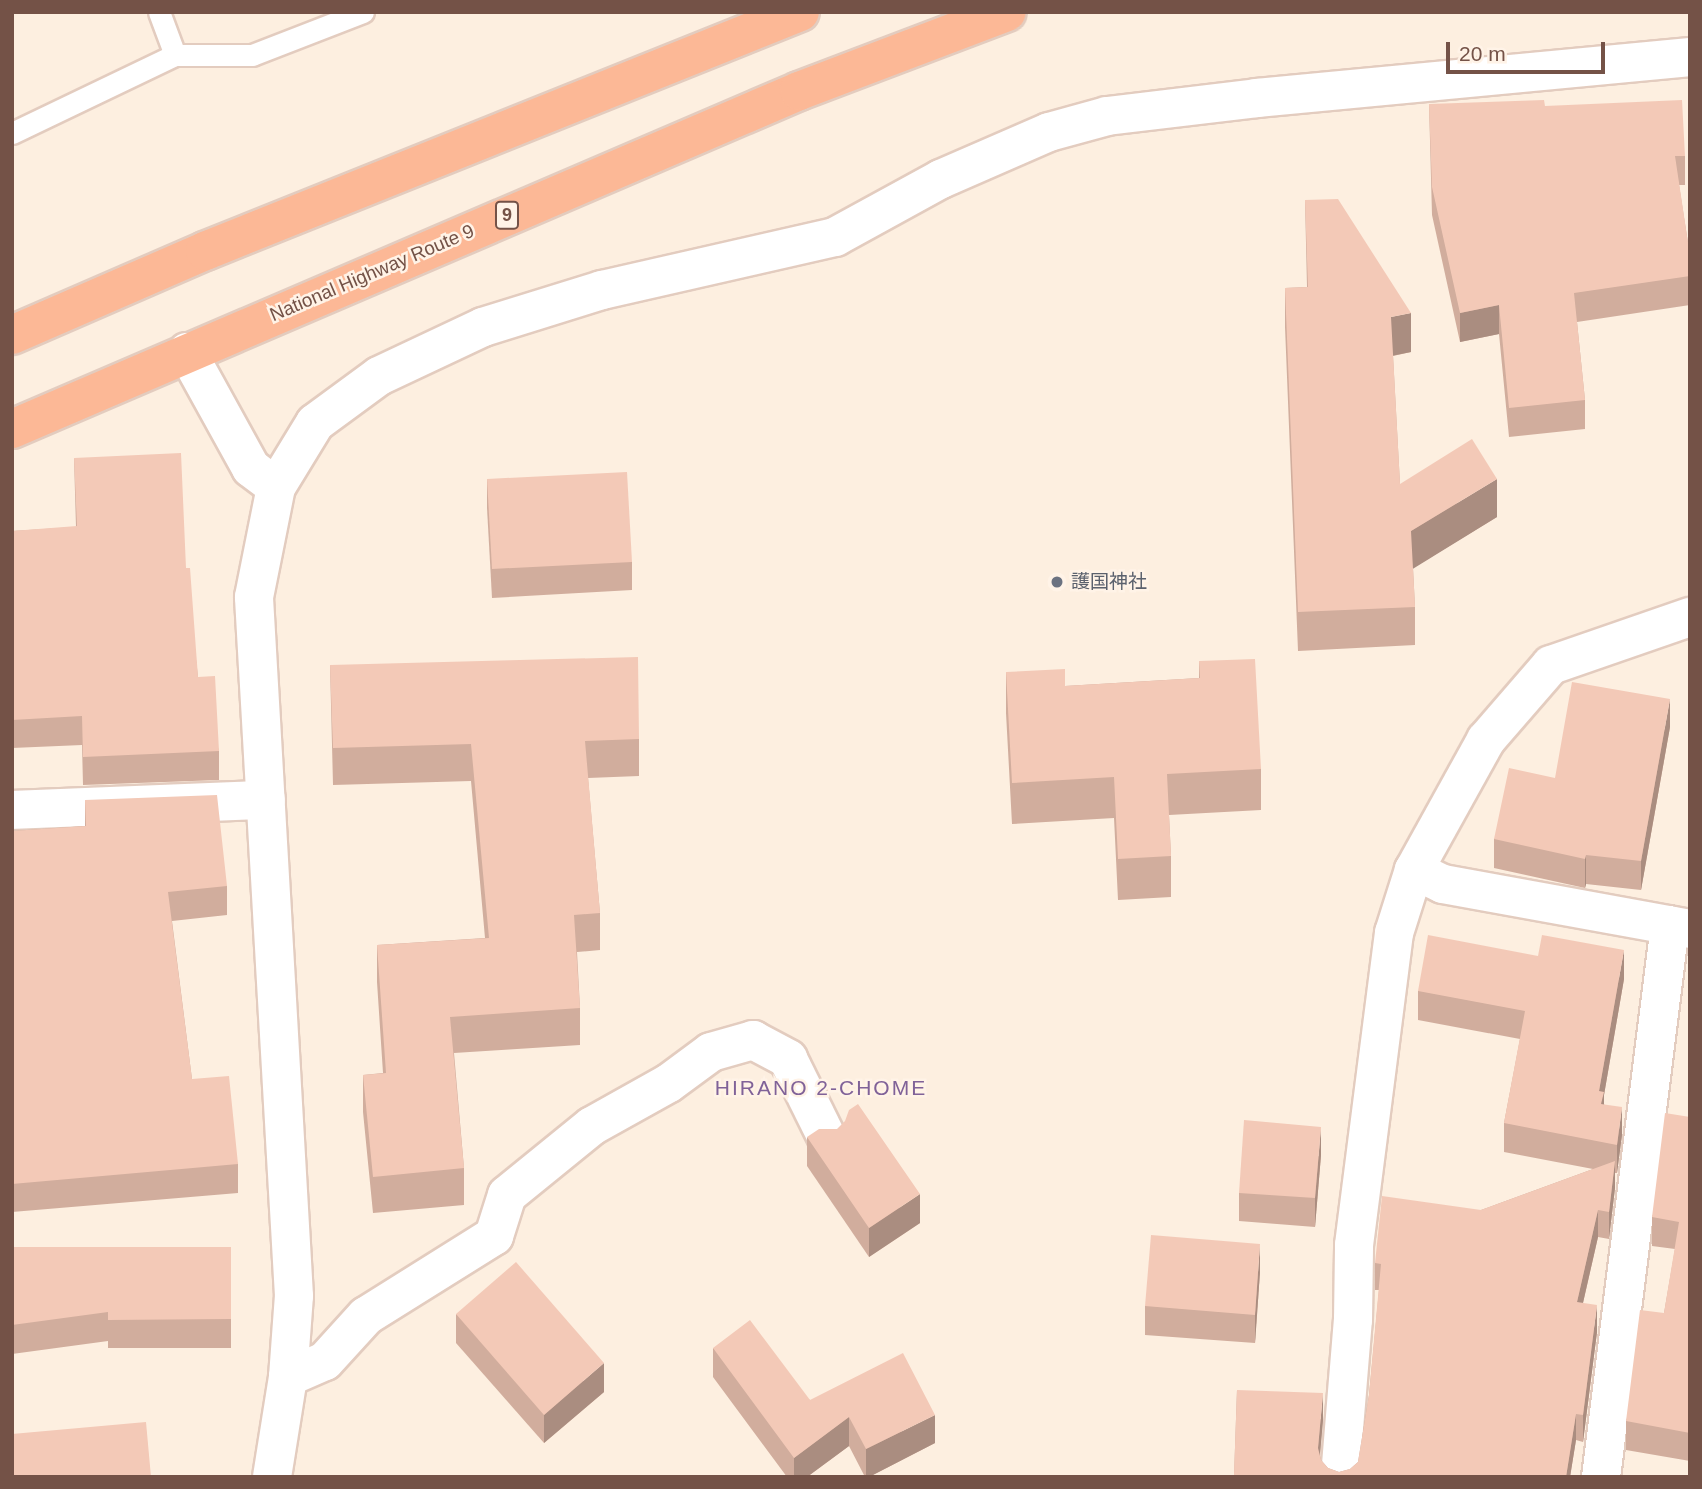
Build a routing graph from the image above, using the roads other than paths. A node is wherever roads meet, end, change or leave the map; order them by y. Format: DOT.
graph roads {
  1 [pos="159,12"];
  2 [pos="363,12"];
  3 [pos="800,12"];
  4 [pos="1007,12"];
  5 [pos="175,55"];
  6 [pos="1690,57"];
  7 [pos="12,133"];
  8 [pos="12,335"];
  9 [pos="187,352"];
  10 [pos="12,429"];
  11 [pos="276,487"];
  12 [pos="1690,617"];
  13 [pos="266,800"];
  14 [pos="12,810"];
  15 [pos="1413,870"];
  16 [pos="1680,927"];
  17 [pos="827,1138"];
  18 [pos="288,1377"];
  19 [pos="272,1477"];
  20 [pos="1340,1477"];
  21 [pos="1601,1477"];
  1 -- 5 [label="lane"];
  2 -- 5 [label="lane"];
  3 -- 8 [label="highway"];
  4 -- 9 [label="highway, National Highway Route 9 / 9"];
  5 -- 7 [label="lane"];
  6 -- 11 [label="street"];
  9 -- 10 [label="highway, National Highway Route 9 / 9"];
  9 -- 11 [label="street"];
  11 -- 13 [label="street"];
  12 -- 15 [label="street"];
  13 -- 14 [label="street"];
  13 -- 18 [label="street"];
  15 -- 16 [label="street"];
  15 -- 20 [label="street"];
  16 -- 21 [label="street"];
  17 -- 18 [label="street"];
  18 -- 19 [label="street"];
}
